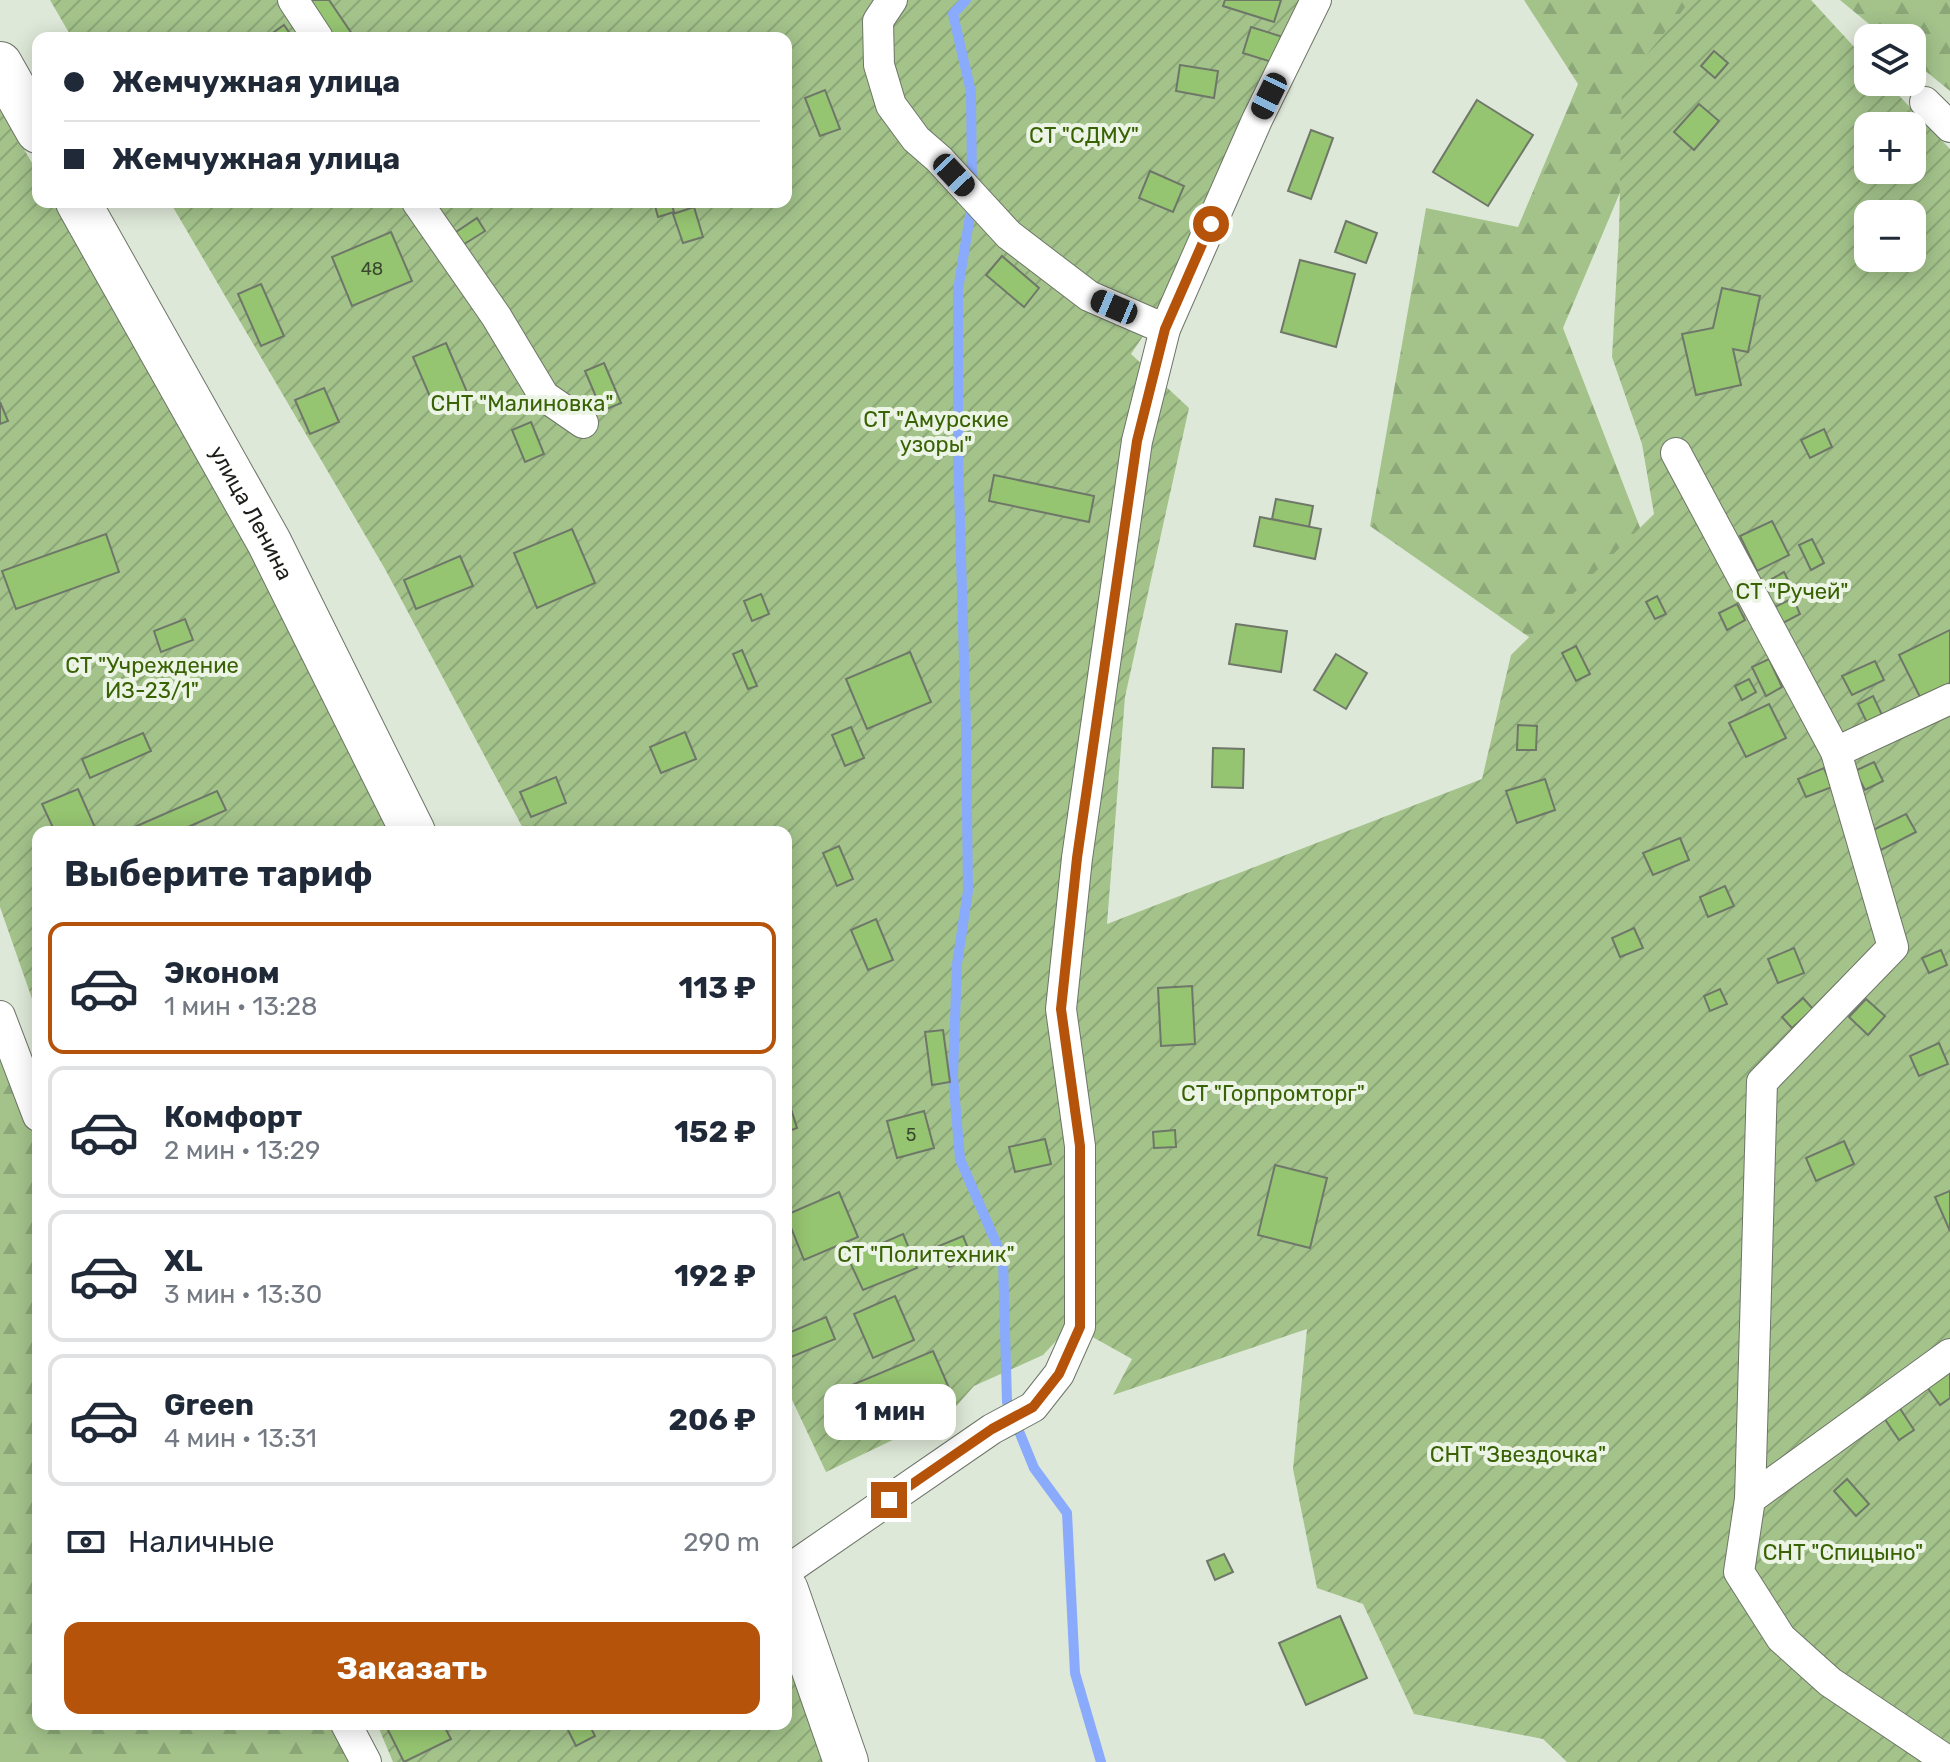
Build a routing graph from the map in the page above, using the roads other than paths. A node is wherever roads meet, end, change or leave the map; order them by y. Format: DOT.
graph roads {
  1 [pos="293,0"];
  2 [pos="892,0"];
  3 [pos="1316,0"];
  4 [pos="314,32"];
  5 [pos="0,64"];
  6 [pos="1925,102"];
  7 [pos="32,120"];
  8 [pos="1950,127"];
  9 [pos="81,208"];
  10 [pos="421,208"];
  11 [pos="1165,329"];
  12 [pos="583,423"];
  13 [pos="1676,453"];
  14 [pos="1950,699"];
  15 [pos="1836,752"];
  16 [pos="410,826"];
  17 [pos="0,1016"];
  18 [pos="32,1100"];
  19 [pos="1950,1354"];
  20 [pos="1750,1499"];
  21 [pos="792,1567"];
  22 [pos="792,1607"];
  23 [pos="349,1730"];
  24 [pos="366,1762"];
  25 [pos="846,1762"];
  26 [pos="1949,1762"];
  1 -- 4 [label="street"];
  2 -- 11 [label="street"];
  3 -- 11 [label="street"];
  5 -- 7 [label="street"];
  6 -- 8 [label="street"];
  9 -- 16 [label="street, улица Ленина"];
  10 -- 12 [label="street"];
  11 -- 21 [label="street"];
  13 -- 15 [label="street"];
  14 -- 15 [label="street"];
  15 -- 20 [label="street"];
  17 -- 18 [label="street"];
  19 -- 20 [label="street"];
  20 -- 26 [label="street"];
  22 -- 25 [label="street"];
  23 -- 24 [label="street"];
}
